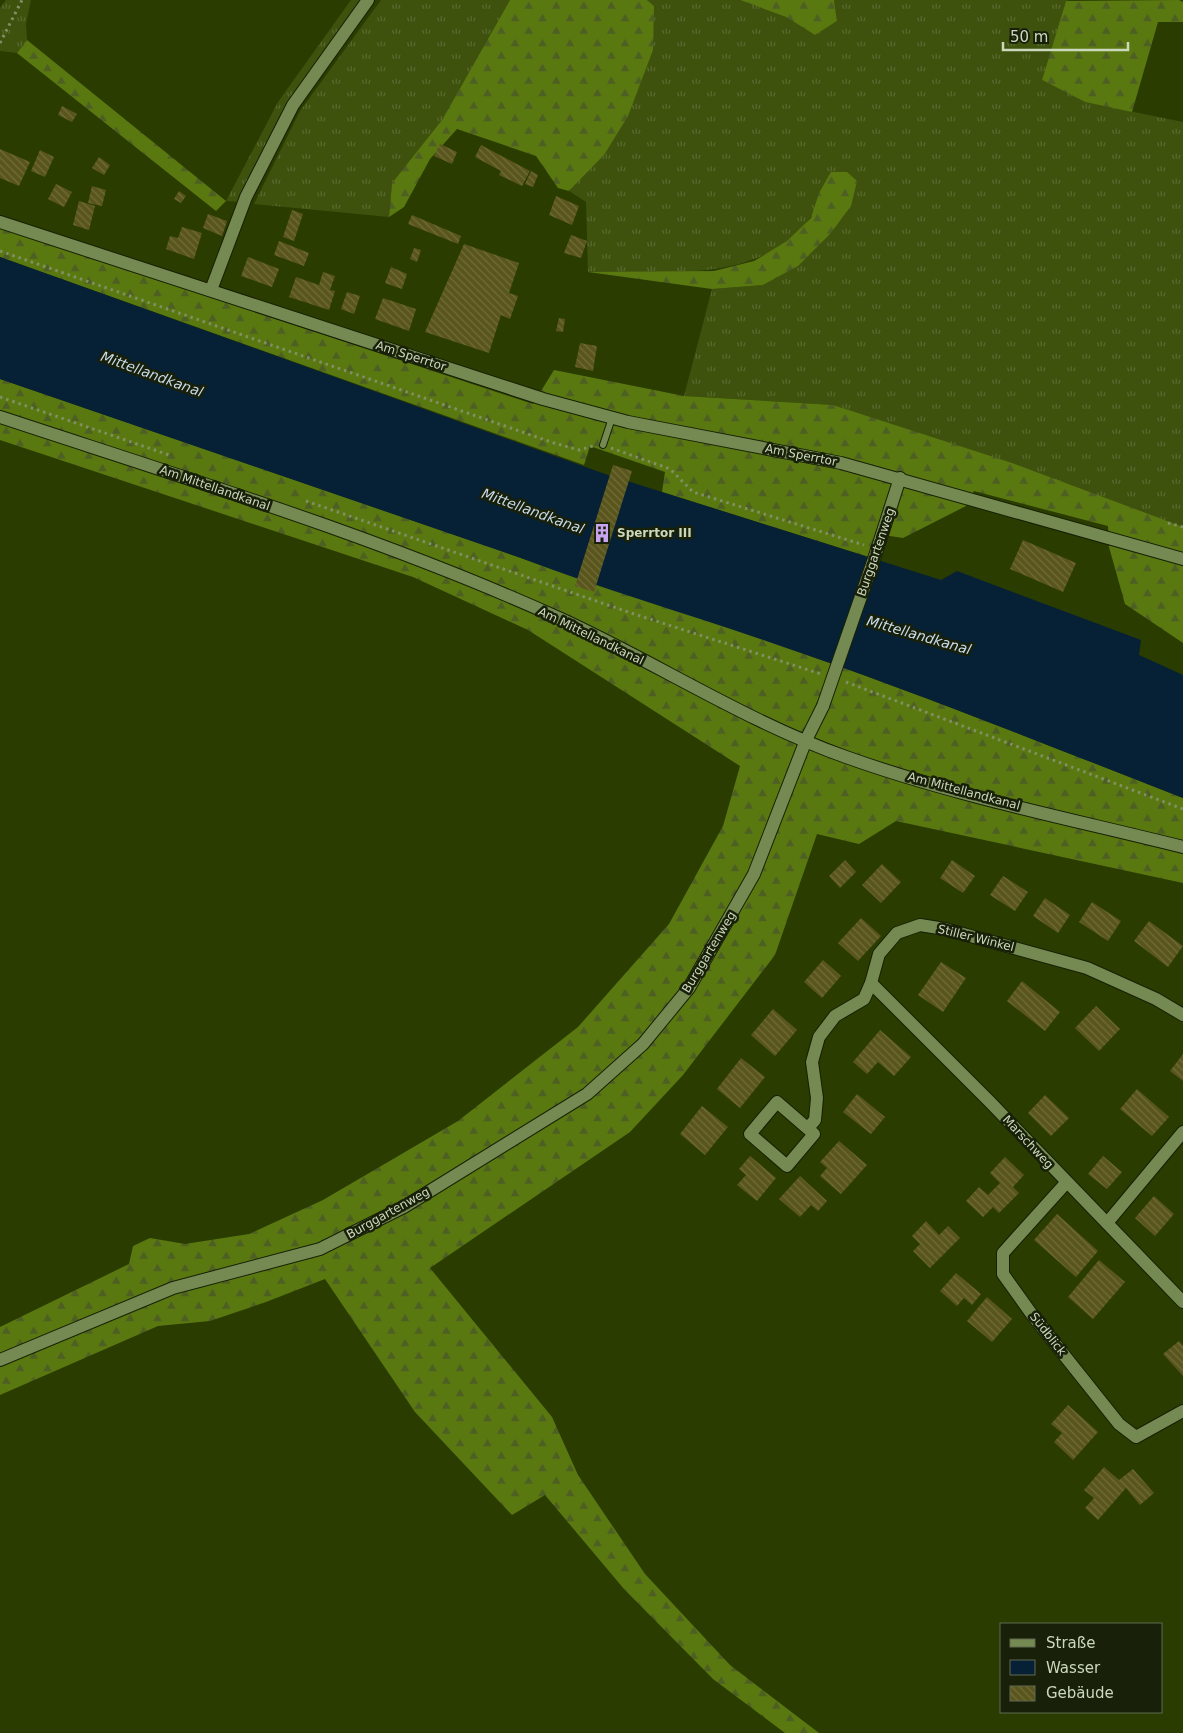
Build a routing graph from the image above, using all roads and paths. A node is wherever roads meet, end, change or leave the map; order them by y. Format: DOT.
graph roads {
  1 [pos="22,0"];
  2 [pos="368,0"];
  3 [pos="0,43"];
  4 [pos="0,222"];
  5 [pos="0,251"];
  6 [pos="211,290"];
  7 [pos="0,417"];
  8 [pos="612,418"];
  9 [pos="603,445"];
  10 [pos="900,478"];
  11 [pos="1168,523"];
  12 [pos="1183,527"];
  13 [pos="423,540"];
  14 [pos="874,550"];
  15 [pos="1183,559"];
  16 [pos="827,676"];
  17 [pos="836,679"];
  18 [pos="806,740"];
  19 [pos="1183,809"];
  20 [pos="1183,847"];
  21 [pos="871,983"];
  22 [pos="1183,1015"];
  23 [pos="808,1128"];
  24 [pos="1183,1132"];
  25 [pos="1066,1183"];
  26 [pos="1107,1223"];
  27 [pos="1183,1302"];
  28 [pos="0,1360"];
  29 [pos="1183,1411"];
  1 -- 3 [label="path"];
  2 -- 6 [label="street"];
  4 -- 6 [label="street, Am Sperrtor"];
  5 -- 9 [label="path"];
  6 -- 8 [label="street, Am Sperrtor"];
  7 -- 18 [label="street, Am Mittellandkanal"];
  8 -- 9 [label="lane"];
  8 -- 10 [label="street, Am Sperrtor"];
  9 -- 14 [label="path"];
  10 -- 14 [label="street, Burggartenweg"];
  10 -- 15 [label="street"];
  11 -- 12 [label="path"];
  13 -- 16 [label="path"];
  14 -- 18 [label="street, Burggartenweg, bridge"];
  17 -- 19 [label="path"];
  18 -- 20 [label="street, Am Mittellandkanal"];
  18 -- 28 [label="street, Burggartenweg"];
  21 -- 22 [label="street, Stiller Winkel"];
  21 -- 23 [label="street, Stiller Winkel"];
  21 -- 25 [label="street, Marschweg"];
  23 -- 23 [label="street, Stiller Winkel"];
  24 -- 26 [label="street"];
  25 -- 26 [label="street, Marschweg"];
  25 -- 29 [label="street, Südblick"];
  26 -- 27 [label="street, Marschweg"];
}
